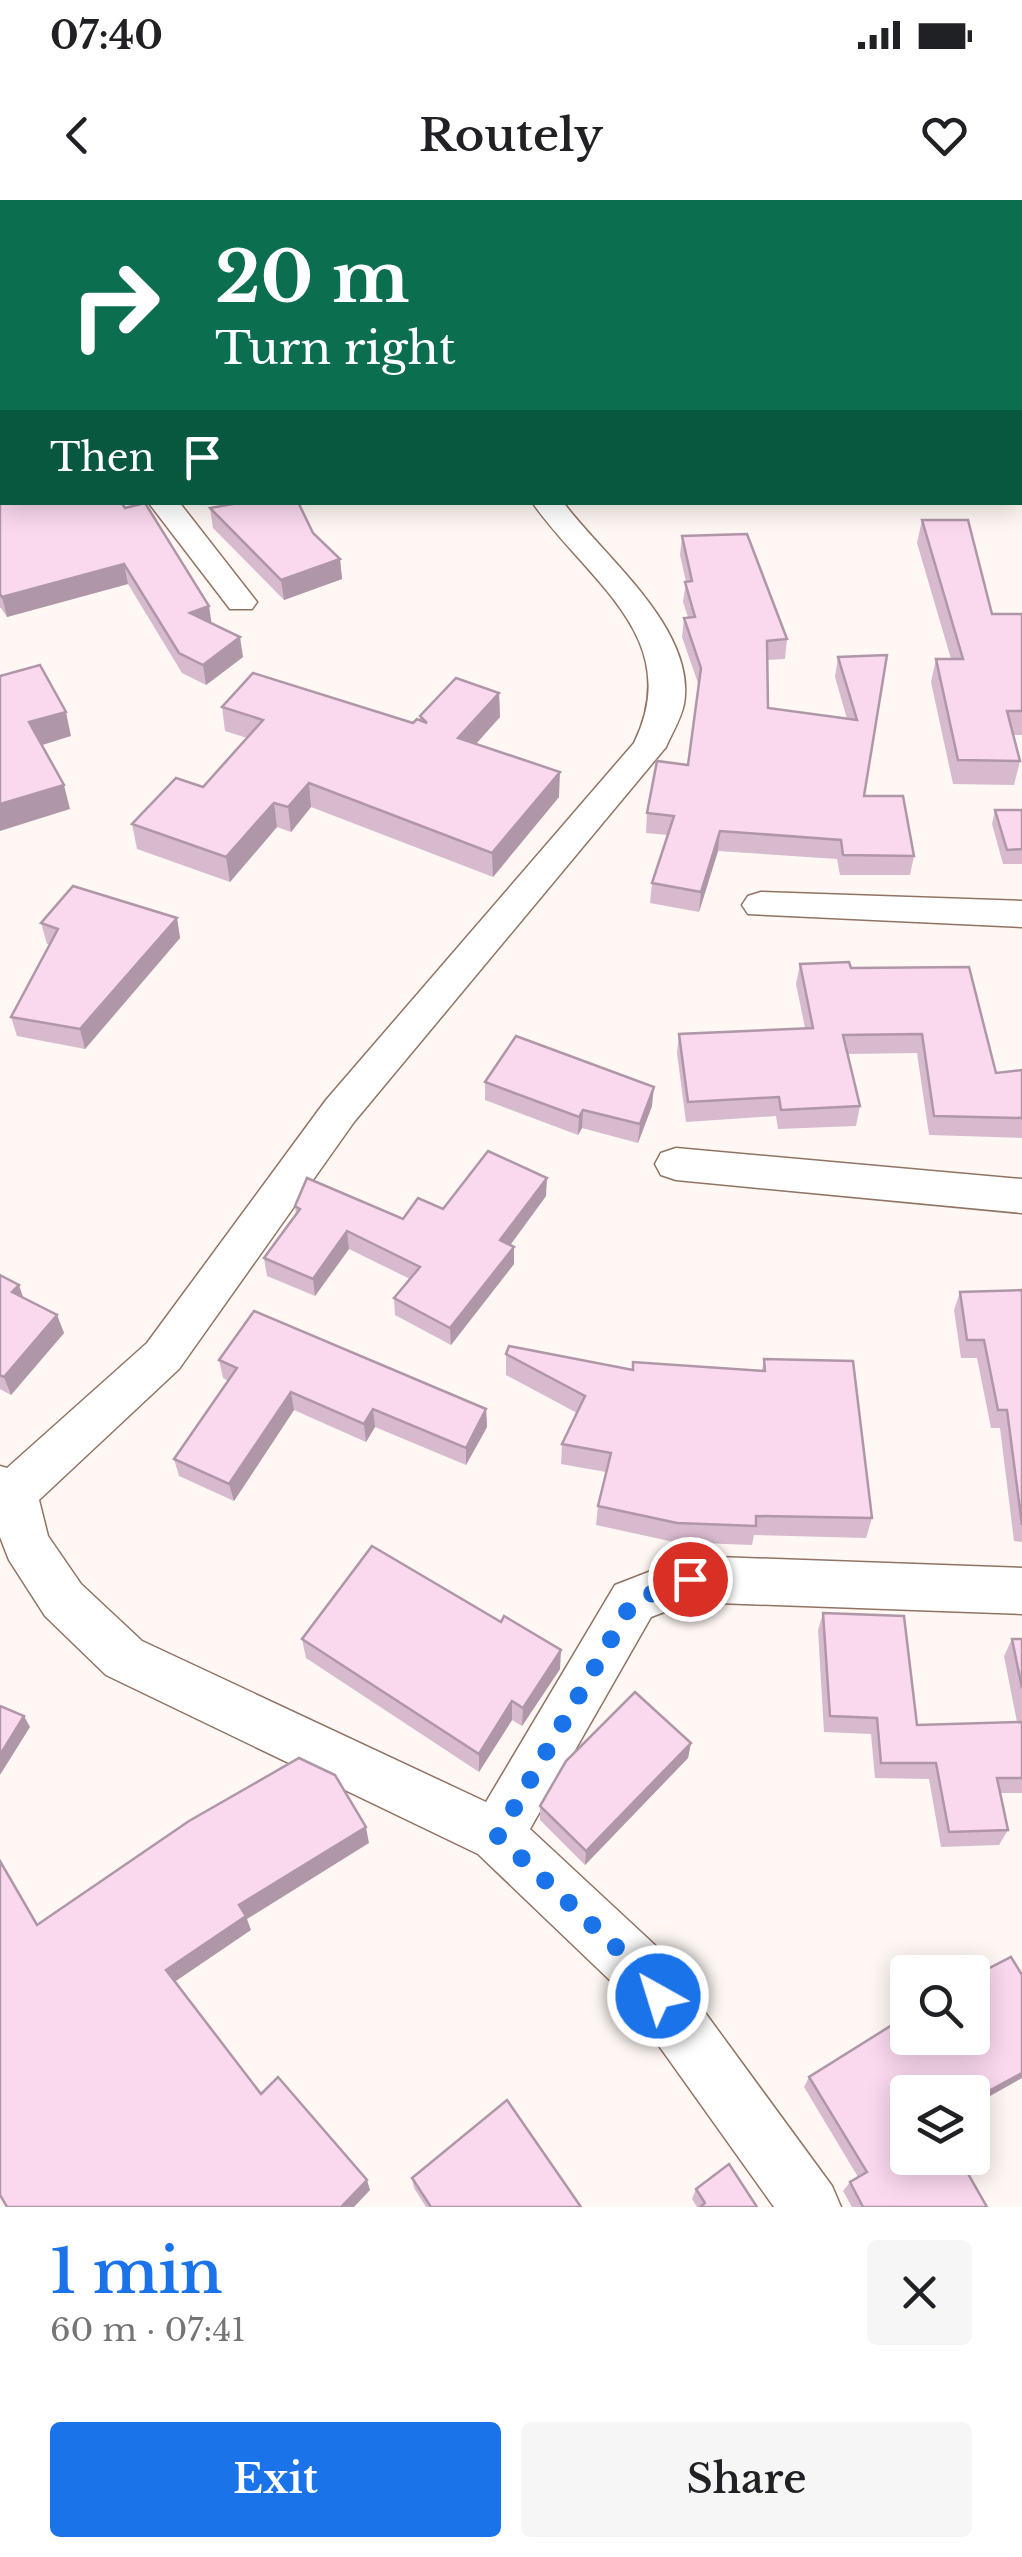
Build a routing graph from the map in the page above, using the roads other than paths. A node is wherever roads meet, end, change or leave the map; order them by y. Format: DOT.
graph roads {
  1 [pos="165,505"];
  2 [pos="551,505"];
  3 [pos="242,602"];
  4 [pos="761,905"];
  5 [pos="1022,914"];
  6 [pos="676,1164"];
  7 [pos="1022,1196"];
  8 [pos="6,1490"];
  9 [pos="1022,1591"];
  10 [pos="498,1836"];
  11 [pos="812,2207"];
  1 -- 3 [label="street"];
  2 -- 8 [label="street"];
  4 -- 5 [label="street"];
  6 -- 7 [label="street"];
  8 -- 10 [label="street"];
  9 -- 10 [label="street"];
  10 -- 11 [label="street"];
}
